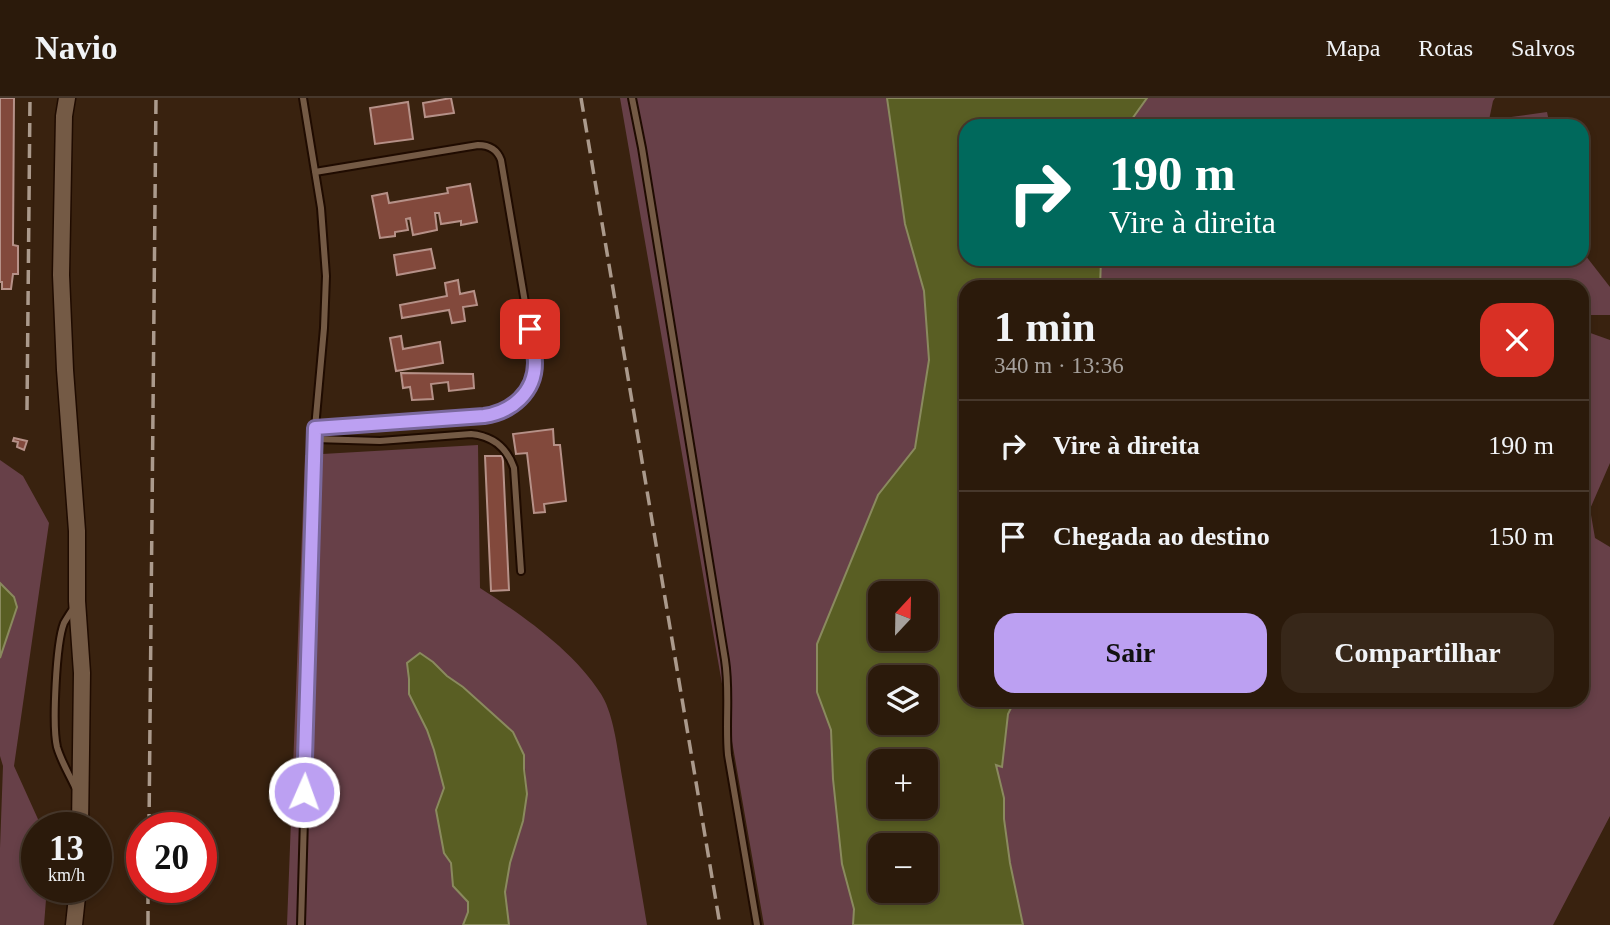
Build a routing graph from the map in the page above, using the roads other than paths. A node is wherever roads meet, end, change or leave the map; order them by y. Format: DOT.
graph roads {
  1 [pos="67,98"];
  2 [pos="303,98"];
  3 [pos="632,98"];
  4 [pos="315,173"];
  5 [pos="315,428"];
  6 [pos="315,439"];
  7 [pos="521,571"];
  8 [pos="77,601"];
  9 [pos="81,798"];
  10 [pos="81,812"];
  11 [pos="76,903"];
  12 [pos="74,925"];
  13 [pos="300,925"];
  14 [pos="757,925"];
  1 -- 8 [label="street"];
  2 -- 4 [label="lane"];
  3 -- 14 [label="lane"];
  4 -- 5 [label="lane"];
  4 -- 5 [label="lane"];
  5 -- 6 [label="lane"];
  6 -- 7 [label="lane"];
  6 -- 13 [label="lane"];
  8 -- 9 [label="street"];
  8 -- 9 [label="lane"];
  9 -- 10 [label="street"];
  11 -- 12 [label="street"];
}
